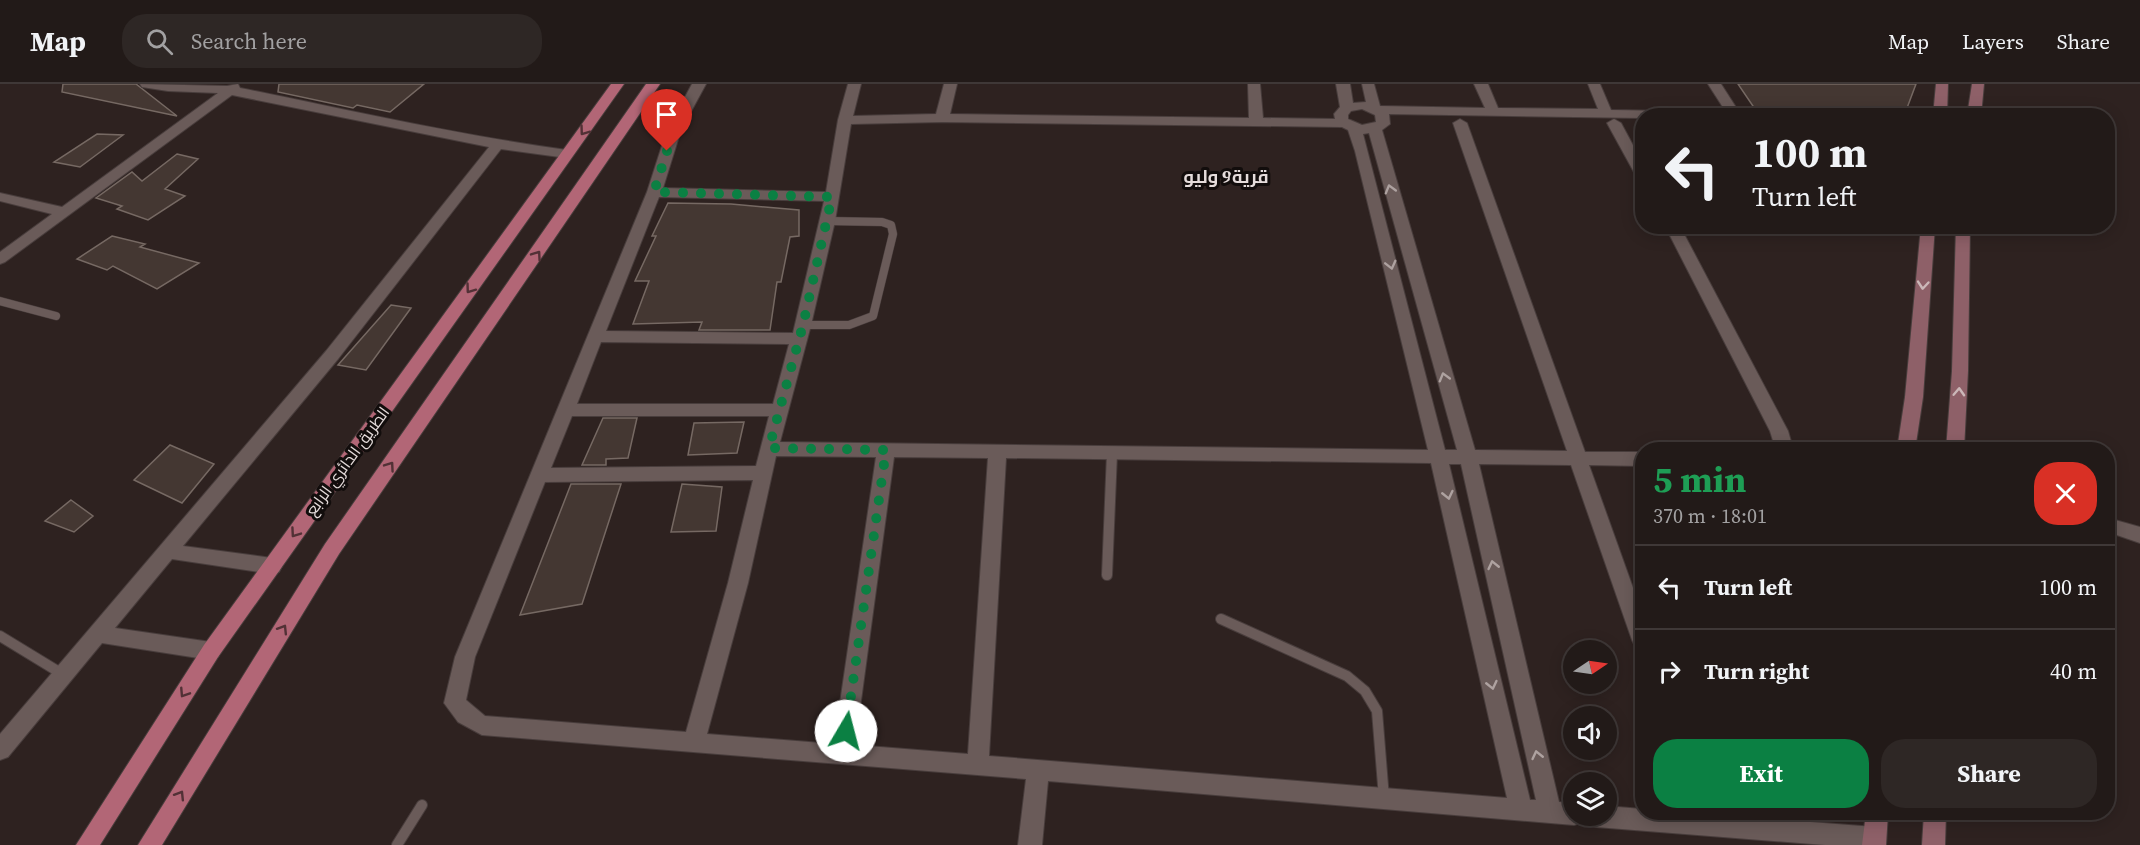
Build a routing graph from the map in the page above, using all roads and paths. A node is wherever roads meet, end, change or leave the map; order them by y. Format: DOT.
graph roads {
  1 [pos="147,84"];
  2 [pos="618,84"];
  3 [pos="653,84"];
  4 [pos="699,84"];
  5 [pos="854,84"];
  6 [pos="950,84"];
  7 [pos="1254,84"];
  8 [pos="1343,84"];
  9 [pos="1368,84"];
  10 [pos="1481,84"];
  11 [pos="1594,84"];
  12 [pos="1715,84"];
  13 [pos="1942,84"];
  14 [pos="1978,84"];
  15 [pos="234,87"];
  16 [pos="1730,108"];
  17 [pos="1940,108"];
  18 [pos="1975,108"];
  19 [pos="1376,109"];
  20 [pos="944,113"];
  21 [pos="1494,113"];
  22 [pos="847,114"];
  23 [pos="1256,117"];
  24 [pos="1347,117"];
  25 [pos="1635,118"];
  26 [pos="1610,119"];
  27 [pos="1460,123"];
  28 [pos="1635,123"];
  29 [pos="1379,126"];
  30 [pos="498,144"];
  31 [pos="567,154"];
  32 [pos="1635,162"];
  33 [pos="654,192"];
  34 [pos="0,197"];
  35 [pos="832,197"];
  36 [pos="65,212"];
  37 [pos="828,221"];
  38 [pos="1676,234"];
  39 [pos="1927,234"];
  40 [pos="1963,234"];
  41 [pos="0,259"];
  42 [pos="0,301"];
  43 [pos="56,316"];
  44 [pos="801,332"];
  45 [pos="595,336"];
  46 [pos="565,410"];
  47 [pos="780,410"];
  48 [pos="1782,442"];
  49 [pos="1907,442"];
  50 [pos="1956,442"];
  51 [pos="769,448"];
  52 [pos="886,450"];
  53 [pos="997,452"];
  54 [pos="1112,453"];
  55 [pos="1438,456"];
  56 [pos="1467,456"];
  57 [pos="1579,459"];
  58 [pos="1635,459"];
  59 [pos="763,472"];
  60 [pos="539,475"];
  61 [pos="2115,527"];
  62 [pos="2140,535"];
  63 [pos="167,551"];
  64 [pos="272,566"];
  65 [pos="1107,575"];
  66 [pos="1221,619"];
  67 [pos="1635,620"];
  68 [pos="98,634"];
  69 [pos="0,636"];
  70 [pos="211,651"];
  71 [pos="64,675"];
  72 [pos="694,741"];
  73 [pos="0,750"];
  74 [pos="843,754"];
  75 [pos="978,765"];
  76 [pos="1038,770"];
  77 [pos="1384,798"];
  78 [pos="422,805"];
  79 [pos="1521,809"];
  80 [pos="1550,813"];
  81 [pos="1563,814"];
  82 [pos="1617,817"];
  83 [pos="1635,817"];
  84 [pos="1713,820"];
  85 [pos="1877,820"];
  86 [pos="1935,820"];
  87 [pos="1875,842"];
  88 [pos="87,845"];
  89 [pos="149,845"];
  90 [pos="397,845"];
  91 [pos="1030,845"];
  92 [pos="1933,845"];
  1 -- 15 [label="street"];
  2 -- 31 [label="main road, الطريق الدائري الرابع, one-way"];
  89 -- 3 [label="main road, one-way"];
  4 -- 33 [label="street"];
  5 -- 22 [label="street"];
  6 -- 20 [label="street"];
  7 -- 23 [label="street"];
  8 -- 24 [label="street"];
  9 -- 19 [label="street"];
  10 -- 21 [label="street"];
  11 -- 26 [label="street"];
  12 -- 16 [label="street"];
  13 -- 17 [label="street"];
  14 -- 18 [label="street"];
  15 -- 30 [label="street"];
  15 -- 36 [label="street"];
  19 -- 21 [label="street"];
  19 -- 24 [label="street"];
  19 -- 29 [label="street"];
  20 -- 22 [label="street"];
  20 -- 23 [label="street"];
  21 -- 26 [label="street"];
  22 -- 35 [label="street"];
  23 -- 24 [label="street"];
  24 -- 29 [label="street"];
  24 -- 55 [label="street, one-way"];
  25 -- 26 [label="street"];
  26 -- 27 [label="street"];
  26 -- 28 [label="street"];
  26 -- 32 [label="street"];
  27 -- 29 [label="street"];
  27 -- 57 [label="street"];
  56 -- 29 [label="street, one-way"];
  30 -- 31 [label="street"];
  30 -- 63 [label="street"];
  31 -- 64 [label="main road, الطريق الدائري الرابع, one-way"];
  33 -- 35 [label="street"];
  33 -- 45 [label="street"];
  34 -- 36 [label="street"];
  35 -- 37 [label="street"];
  36 -- 41 [label="street"];
  37 -- 44 [label="street"];
  37 -- 44 [label="lane"];
  38 -- 48 [label="street"];
  39 -- 49 [label="street, one-way"];
  50 -- 40 [label="street, one-way"];
  42 -- 43 [label="lane"];
  44 -- 45 [label="street"];
  44 -- 47 [label="street"];
  45 -- 46 [label="street"];
  46 -- 47 [label="street"];
  46 -- 60 [label="street"];
  47 -- 51 [label="street"];
  51 -- 52 [label="street"];
  51 -- 59 [label="street"];
  52 -- 53 [label="street"];
  52 -- 74 [label="street"];
  53 -- 54 [label="street"];
  53 -- 75 [label="street"];
  54 -- 55 [label="street"];
  54 -- 65 [label="lane"];
  55 -- 56 [label="street"];
  55 -- 79 [label="street, one-way"];
  56 -- 57 [label="street"];
  80 -- 56 [label="street, one-way"];
  57 -- 58 [label="street"];
  57 -- 67 [label="street"];
  59 -- 60 [label="street"];
  59 -- 72 [label="street"];
  60 -- 72 [label="street"];
  61 -- 62 [label="street"];
  63 -- 64 [label="street"];
  63 -- 68 [label="street"];
  64 -- 70 [label="main road, الطريق الدائري الرابع"];
  66 -- 77 [label="lane"];
  68 -- 70 [label="street"];
  68 -- 71 [label="street"];
  69 -- 71 [label="lane"];
  70 -- 88 [label="main road, الطريق الدائري الرابع, one-way"];
  71 -- 73 [label="street"];
  72 -- 74 [label="street"];
  74 -- 75 [label="street"];
  75 -- 76 [label="street"];
  76 -- 77 [label="street"];
  76 -- 91 [label="street"];
  77 -- 79 [label="street"];
  78 -- 90 [label="lane"];
  79 -- 80 [label="street"];
  80 -- 81 [label="street"];
  82 -- 83 [label="street"];
  84 -- 87 [label="street"];
  85 -- 87 [label="street"];
  86 -- 92 [label="street"];
}
